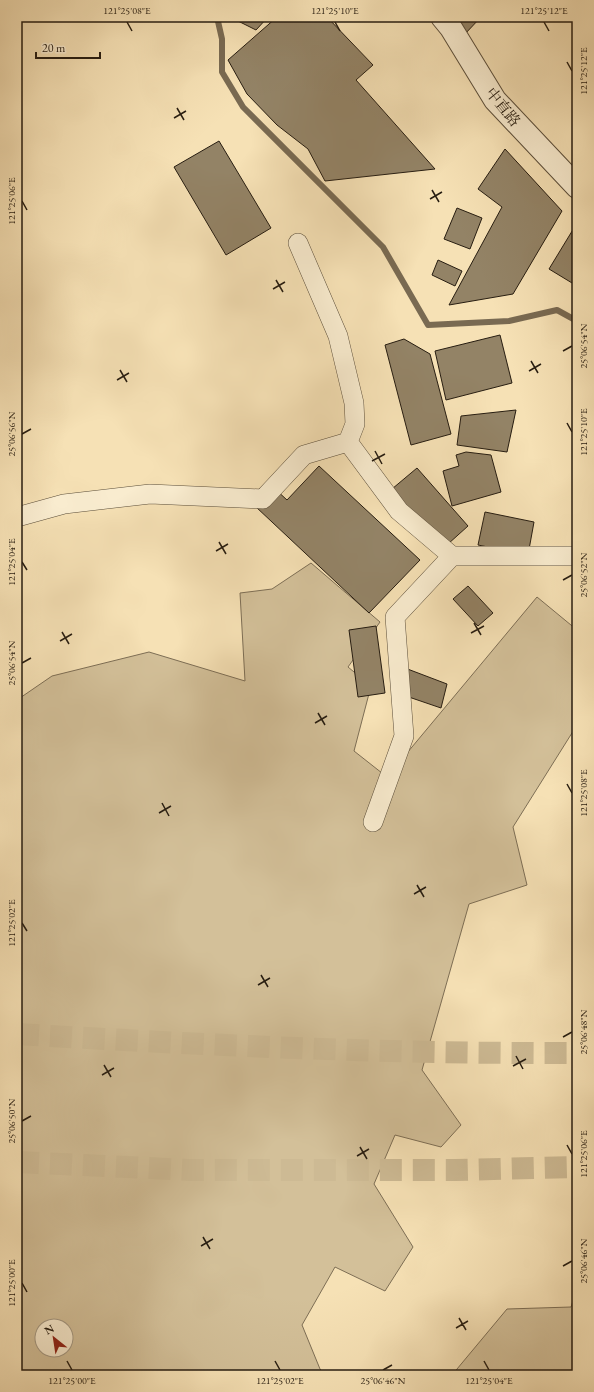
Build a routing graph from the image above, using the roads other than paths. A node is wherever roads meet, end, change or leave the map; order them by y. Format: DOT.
graph roads {
  1 [pos="442,17"];
  2 [pos="577,187"];
  3 [pos="298,243"];
  4 [pos="348,442"];
  5 [pos="17,517"];
  6 [pos="452,556"];
  7 [pos="577,556"];
  8 [pos="373,822"];
  1 -- 2 [label="street, 中直路"];
  3 -- 4 [label="street"];
  4 -- 5 [label="street"];
  4 -- 6 [label="street"];
  6 -- 7 [label="street"];
  6 -- 8 [label="street"];
}
